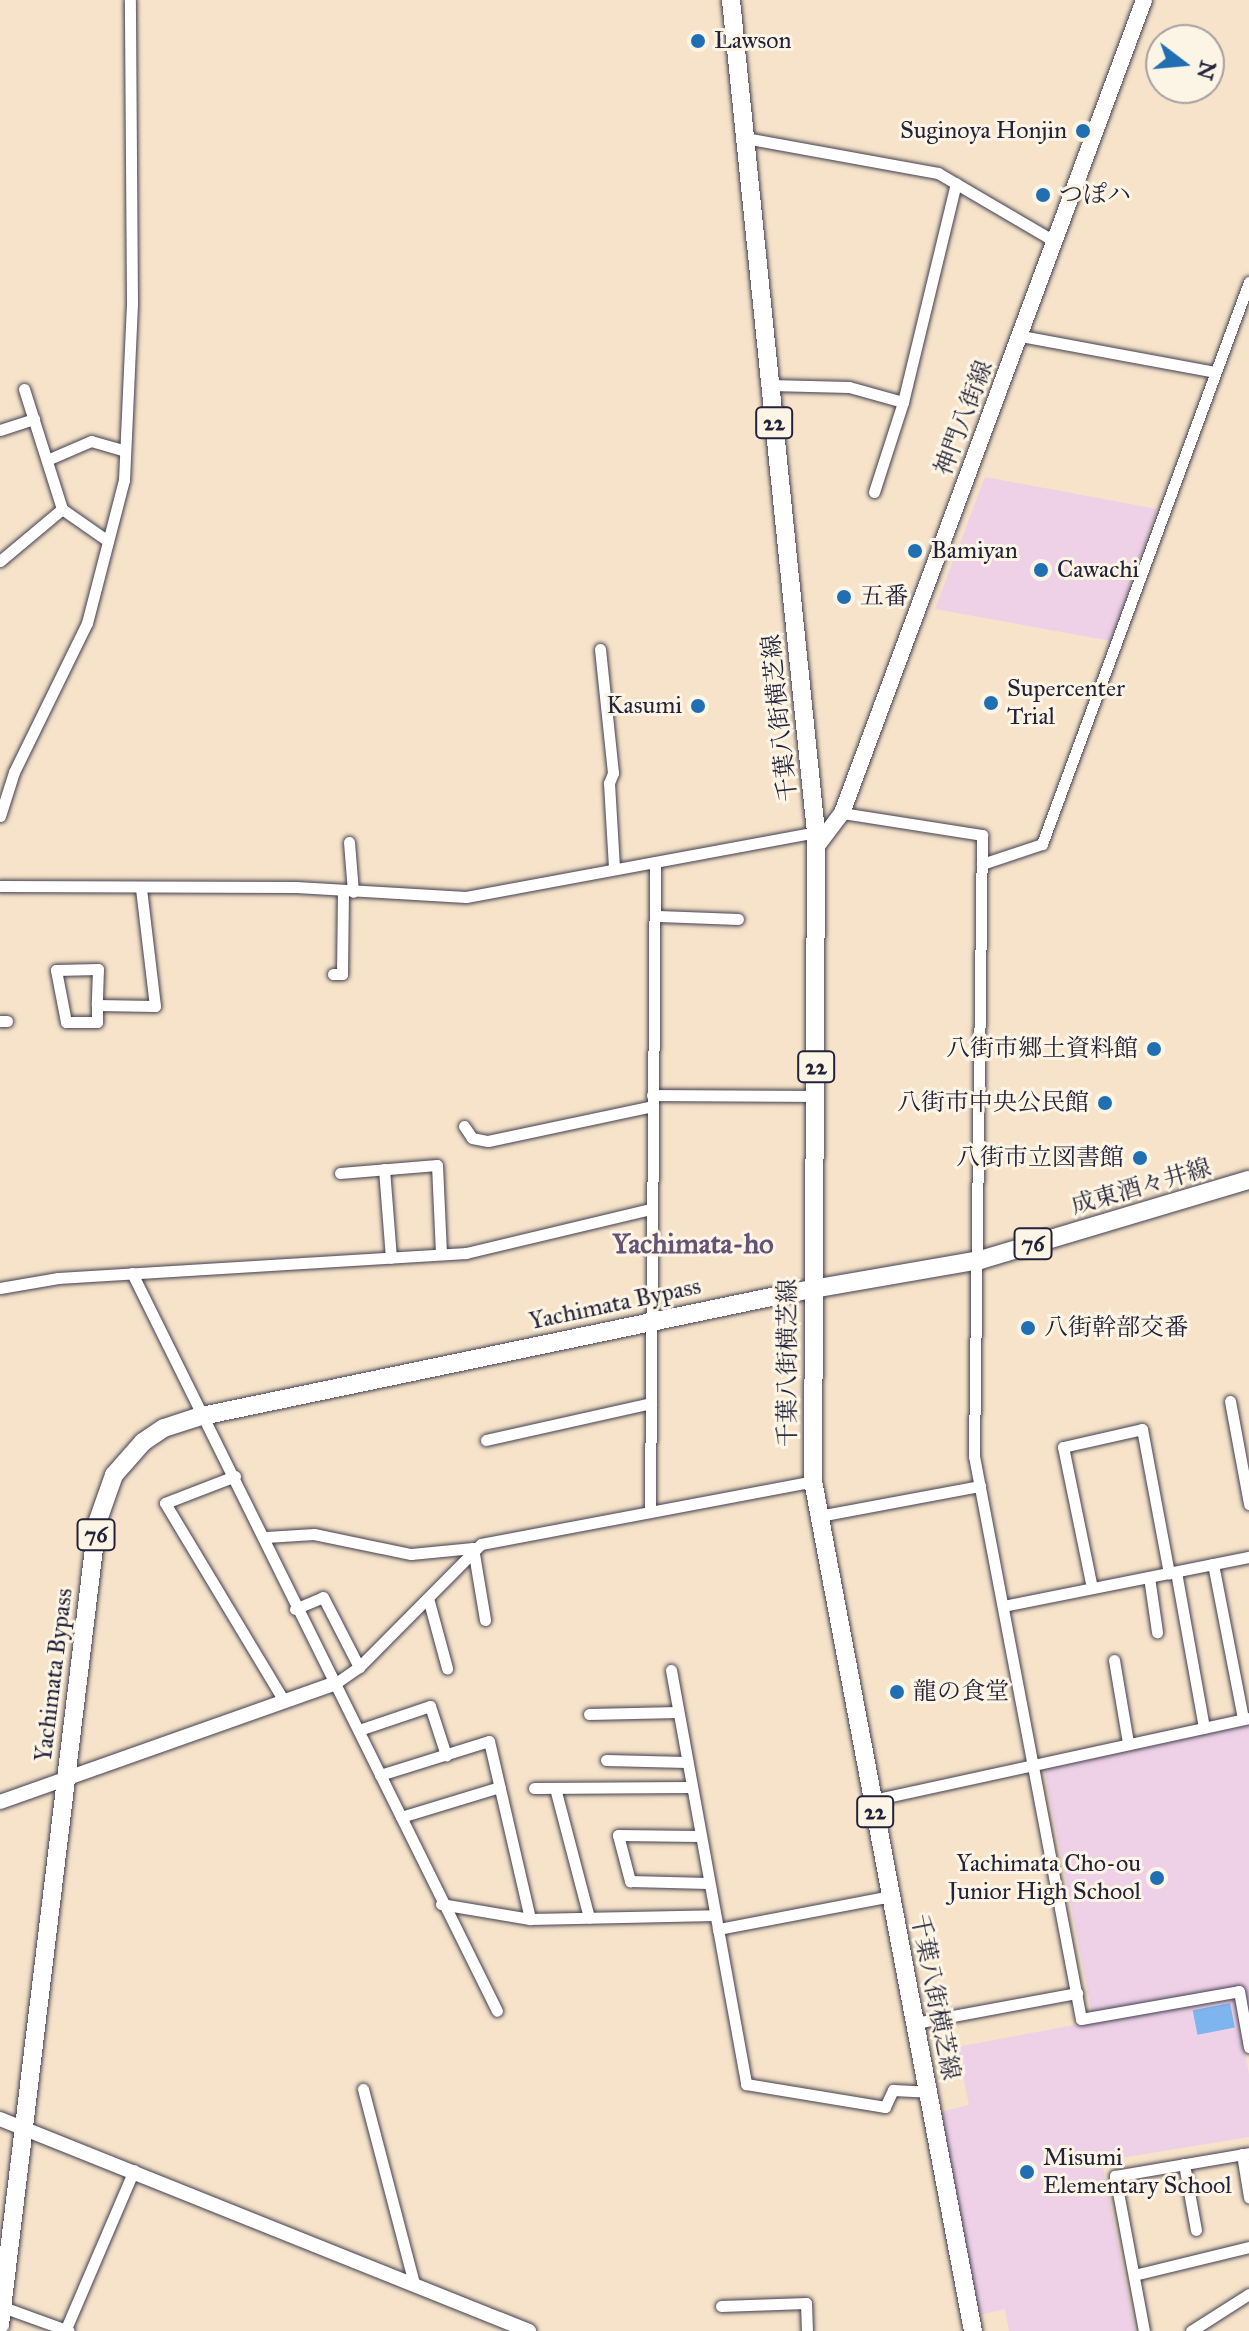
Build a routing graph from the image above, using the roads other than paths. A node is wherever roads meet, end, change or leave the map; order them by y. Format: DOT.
graph roads {
  1 [pos="130,0"];
  2 [pos="731,0"];
  3 [pos="1144,0"];
  4 [pos="745,138"];
  5 [pos="956,183"];
  6 [pos="1054,241"];
  7 [pos="1249,282"];
  8 [pos="1021,336"];
  9 [pos="1215,372"];
  10 [pos="770,385"];
  11 [pos="24,389"];
  12 [pos="903,402"];
  13 [pos="34,419"];
  14 [pos="0,430"];
  15 [pos="125,451"];
  16 [pos="47,460"];
  17 [pos="874,492"];
  18 [pos="62,509"];
  19 [pos="108,541"];
  20 [pos="0,561"];
  21 [pos="600,649"];
  22 [pos="842,813"];
  23 [pos="0,816"];
  24 [pos="816,839"];
  25 [pos="349,842"];
  26 [pos="655,862"];
  27 [pos="982,864"];
  28 [pos="614,868"];
  29 [pos="0,886"];
  30 [pos="141,888"];
  31 [pos="348,892"];
  32 [pos="658,916"];
  33 [pos="738,919"];
  34 [pos="333,974"];
  35 [pos="97,1005"];
  36 [pos="816,1096"];
  37 [pos="652,1100"];
  38 [pos="464,1126"];
  39 [pos="384,1169"];
  40 [pos="340,1173"];
  41 [pos="1249,1180"];
  42 [pos="651,1209"];
  43 [pos="441,1254"];
  44 [pos="391,1258"];
  45 [pos="980,1260"];
  46 [pos="132,1273"];
  47 [pos="0,1288"];
  48 [pos="812,1289"];
  49 [pos="652,1321"];
  50 [pos="1230,1401"];
  51 [pos="651,1403"];
  52 [pos="202,1416"];
  53 [pos="486,1440"];
  54 [pos="235,1476"];
  55 [pos="813,1481"];
  56 [pos="980,1486"];
  57 [pos="1249,1504"];
  58 [pos="650,1509"];
  59 [pos="819,1516"];
  60 [pos="266,1537"];
  61 [pos="473,1548"];
  62 [pos="1249,1557"];
  63 [pos="1213,1564"];
  64 [pos="1172,1572"];
  65 [pos="1149,1577"];
  66 [pos="1092,1588"];
  67 [pos="428,1598"];
  68 [pos="1003,1606"];
  69 [pos="295,1609"];
  70 [pos="485,1620"];
  71 [pos="1157,1632"];
  72 [pos="1114,1660"];
  73 [pos="359,1667"];
  74 [pos="447,1668"];
  75 [pos="671,1670"];
  76 [pos="336,1683"];
  77 [pos="283,1699"];
  78 [pos="678,1712"];
  79 [pos="589,1714"];
  80 [pos="1246,1718"];
  81 [pos="1204,1728"];
  82 [pos="359,1730"];
  83 [pos="1128,1743"];
  84 [pos="446,1755"];
  85 [pos="606,1760"];
  86 [pos="686,1762"];
  87 [pos="1034,1766"];
  88 [pos="67,1775"];
  89 [pos="380,1775"];
  90 [pos="500,1787"];
  91 [pos="690,1787"];
  92 [pos="534,1788"];
  93 [pos="555,1788"];
  94 [pos="873,1800"];
  95 [pos="0,1802"];
  96 [pos="401,1817"];
  97 [pos="699,1836"];
  98 [pos="708,1883"];
  99 [pos="891,1896"];
  100 [pos="441,1904"];
  101 [pos="715,1915"];
  102 [pos="589,1918"];
  103 [pos="530,1919"];
  104 [pos="718,1929"];
  105 [pos="1077,1993"];
  106 [pos="497,2011"];
  107 [pos="915,2023"];
  108 [pos="1249,2046"];
  109 [pos="363,2089"];
  110 [pos="928,2092"];
  111 [pos="0,2119"];
  112 [pos="24,2129"];
  113 [pos="1246,2153"];
  114 [pos="1184,2164"];
  115 [pos="134,2170"];
  116 [pos="1249,2197"];
  117 [pos="1196,2230"];
  118 [pos="1249,2247"];
  119 [pos="1134,2275"];
  120 [pos="414,2283"];
  121 [pos="1249,2294"];
  122 [pos="721,2306"];
  123 [pos="1,2313"];
  124 [pos="66,2331"];
  125 [pos="529,2331"];
  126 [pos="807,2331"];
  127 [pos="973,2331"];
  128 [pos="1144,2331"];
  129 [pos="1191,2331"];
  1 -- 15 [label="street"];
  2 -- 4 [label="main road, 千葉八街横芝線 / 22"];
  3 -- 6 [label="main road, 神門八街線"];
  4 -- 5 [label="street"];
  4 -- 10 [label="main road, 千葉八街横芝線 / 22"];
  5 -- 6 [label="street"];
  5 -- 12 [label="street"];
  6 -- 8 [label="main road, 神門八街線"];
  7 -- 9 [label="street"];
  8 -- 9 [label="street"];
  8 -- 22 [label="main road, 神門八街線"];
  9 -- 27 [label="street"];
  10 -- 12 [label="street"];
  10 -- 24 [label="main road, 千葉八街横芝線 / 22"];
  11 -- 13 [label="street"];
  12 -- 17 [label="street"];
  13 -- 14 [label="street"];
  13 -- 16 [label="street"];
  15 -- 16 [label="street"];
  15 -- 19 [label="street"];
  16 -- 18 [label="street"];
  18 -- 19 [label="street"];
  18 -- 20 [label="street"];
  19 -- 23 [label="street"];
  21 -- 28 [label="street"];
  22 -- 24 [label="main road, 神門八街線"];
  22 -- 27 [label="street"];
  24 -- 26 [label="street"];
  24 -- 36 [label="main road, 千葉八街横芝線 / 22"];
  25 -- 31 [label="street"];
  26 -- 28 [label="street"];
  26 -- 32 [label="street"];
  27 -- 45 [label="street"];
  28 -- 31 [label="street"];
  29 -- 30 [label="street"];
  30 -- 31 [label="street"];
  30 -- 35 [label="street"];
  31 -- 34 [label="street"];
  32 -- 33 [label="street"];
  32 -- 37 [label="street"];
  35 -- 35 [label="street"];
  36 -- 37 [label="street"];
  36 -- 48 [label="main road, 千葉八街横芝線 / 22"];
  37 -- 38 [label="street"];
  37 -- 42 [label="street"];
  39 -- 40 [label="street"];
  39 -- 43 [label="street"];
  39 -- 44 [label="street"];
  41 -- 45 [label="main road, 成東酒々井線 / 76"];
  42 -- 43 [label="street"];
  42 -- 49 [label="street"];
  43 -- 44 [label="street"];
  44 -- 46 [label="street"];
  45 -- 48 [label="main road, 成東酒々井線 / 76"];
  45 -- 56 [label="street"];
  46 -- 47 [label="street"];
  46 -- 52 [label="street"];
  48 -- 49 [label="main road, Yachimata Bypass / 76"];
  48 -- 55 [label="main road, 千葉八街横芝線 / 22"];
  49 -- 51 [label="street"];
  49 -- 52 [label="main road, Yachimata Bypass / 76"];
  50 -- 57 [label="street"];
  51 -- 53 [label="street"];
  51 -- 58 [label="street"];
  52 -- 54 [label="street"];
  52 -- 88 [label="main road, Yachimata Bypass / 76"];
  54 -- 60 [label="street"];
  54 -- 77 [label="street"];
  55 -- 58 [label="street"];
  55 -- 59 [label="main road, 千葉八街横芝線 / 22"];
  56 -- 59 [label="street"];
  56 -- 68 [label="street"];
  58 -- 61 [label="street"];
  59 -- 94 [label="main road, 千葉八街横芝線 / 22"];
  60 -- 61 [label="street"];
  60 -- 69 [label="street"];
  61 -- 67 [label="street"];
  61 -- 70 [label="street"];
  62 -- 63 [label="street"];
  63 -- 64 [label="street"];
  63 -- 80 [label="street"];
  64 -- 65 [label="street"];
  64 -- 66 [label="street"];
  64 -- 81 [label="street"];
  65 -- 66 [label="street"];
  65 -- 71 [label="street"];
  66 -- 68 [label="street"];
  67 -- 73 [label="street"];
  67 -- 74 [label="street"];
  68 -- 87 [label="street"];
  69 -- 73 [label="street"];
  69 -- 76 [label="street"];
  72 -- 83 [label="street"];
  73 -- 76 [label="street"];
  75 -- 78 [label="street"];
  76 -- 77 [label="street"];
  76 -- 82 [label="street"];
  77 -- 88 [label="street"];
  78 -- 79 [label="street"];
  78 -- 86 [label="street"];
  80 -- 81 [label="street"];
  81 -- 83 [label="street"];
  82 -- 84 [label="street"];
  82 -- 89 [label="street"];
  83 -- 87 [label="street"];
  84 -- 89 [label="street"];
  84 -- 90 [label="street"];
  85 -- 86 [label="street"];
  86 -- 91 [label="street"];
  87 -- 94 [label="street"];
  87 -- 105 [label="street"];
  88 -- 95 [label="street"];
  88 -- 112 [label="main road, Yachimata Bypass / 76"];
  89 -- 96 [label="street"];
  90 -- 96 [label="street"];
  90 -- 103 [label="street"];
  91 -- 93 [label="street"];
  91 -- 97 [label="street"];
  92 -- 93 [label="street"];
  93 -- 102 [label="street"];
  94 -- 99 [label="main road, 千葉八街横芝線 / 22"];
  96 -- 100 [label="street"];
  97 -- 98 [label="street"];
  97 -- 98 [label="street"];
  98 -- 101 [label="street"];
  99 -- 104 [label="street"];
  99 -- 107 [label="main road, 千葉八街横芝線 / 22"];
  100 -- 103 [label="street"];
  100 -- 106 [label="street"];
  101 -- 102 [label="street"];
  101 -- 104 [label="street"];
  102 -- 103 [label="street"];
  104 -- 110 [label="street"];
  105 -- 107 [label="street"];
  105 -- 108 [label="street"];
  107 -- 110 [label="main road, 千葉八街横芝線 / 22"];
  109 -- 120 [label="street"];
  110 -- 127 [label="main road, 千葉八街横芝線 / 22"];
  111 -- 112 [label="street"];
  112 -- 115 [label="street"];
  112 -- 123 [label="main road, Yachimata Bypass / 76"];
  113 -- 114 [label="street"];
  113 -- 116 [label="street"];
  114 -- 117 [label="street"];
  114 -- 119 [label="street"];
  115 -- 120 [label="street"];
  115 -- 124 [label="street"];
  118 -- 119 [label="street"];
  119 -- 128 [label="street"];
  120 -- 125 [label="street"];
  121 -- 129 [label="street"];
  122 -- 126 [label="street"];
  123 -- 124 [label="street"];
}
